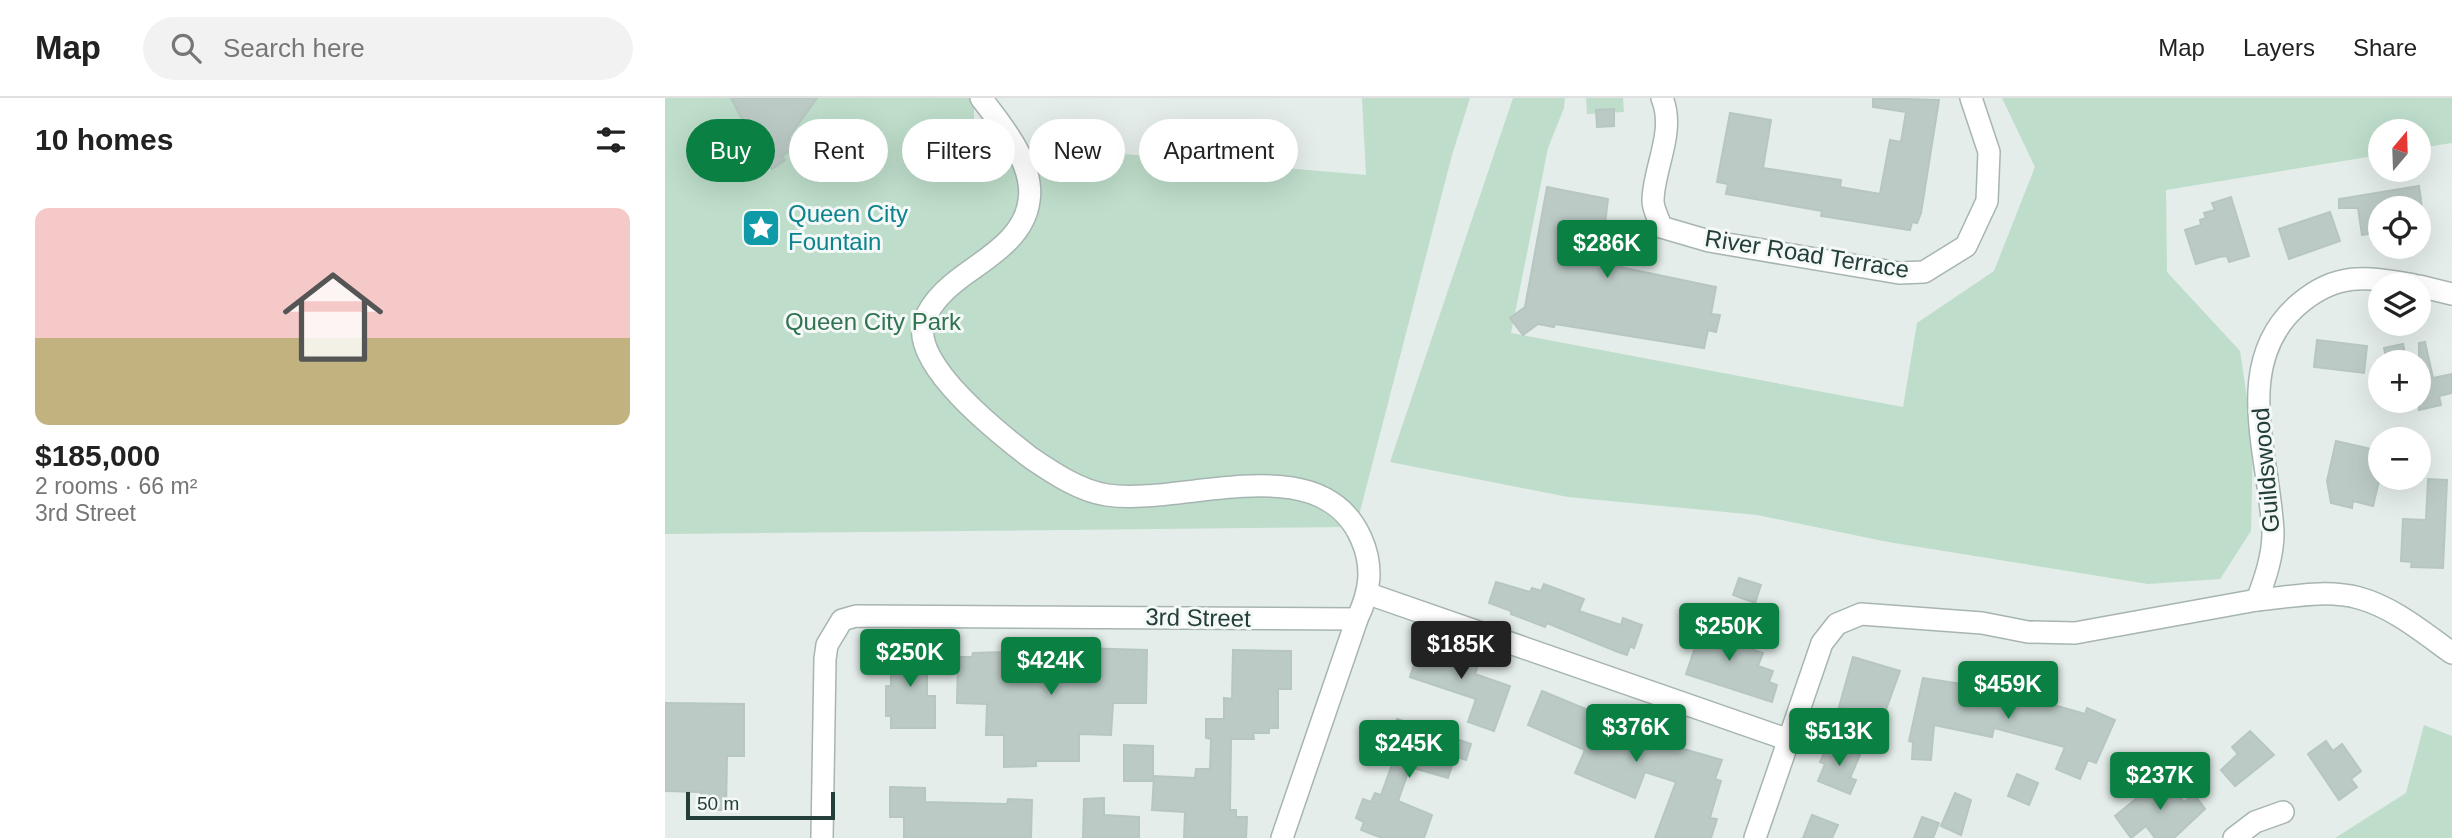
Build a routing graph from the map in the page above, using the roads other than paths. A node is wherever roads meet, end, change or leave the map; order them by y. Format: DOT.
graph roads {
  1 [pos="981,98"];
  2 [pos="1662,98"];
  3 [pos="1971,98"];
  4 [pos="2368,280"];
  5 [pos="2431,289"];
  6 [pos="2452,293"];
  7 [pos="1369,594"];
  8 [pos="2257,600"];
  9 [pos="1357,619"];
  10 [pos="2452,653"];
  11 [pos="1789,740"];
  12 [pos="2283,812"];
  13 [pos="822,838"];
  14 [pos="1282,838"];
  15 [pos="1755,838"];
  16 [pos="2234,838"];
  1 -- 7 [label="street"];
  2 -- 3 [label="street, River Road Terrace"];
  4 -- 8 [label="street, Guildswood"];
  5 -- 6 [label="street, Guildswood"];
  7 -- 9 [label="street"];
  7 -- 11 [label="street"];
  8 -- 10 [label="street"];
  8 -- 11 [label="street"];
  9 -- 13 [label="street, 3rd Street"];
  9 -- 14 [label="street"];
  11 -- 15 [label="street"];
  12 -- 16 [label="street"];
}
